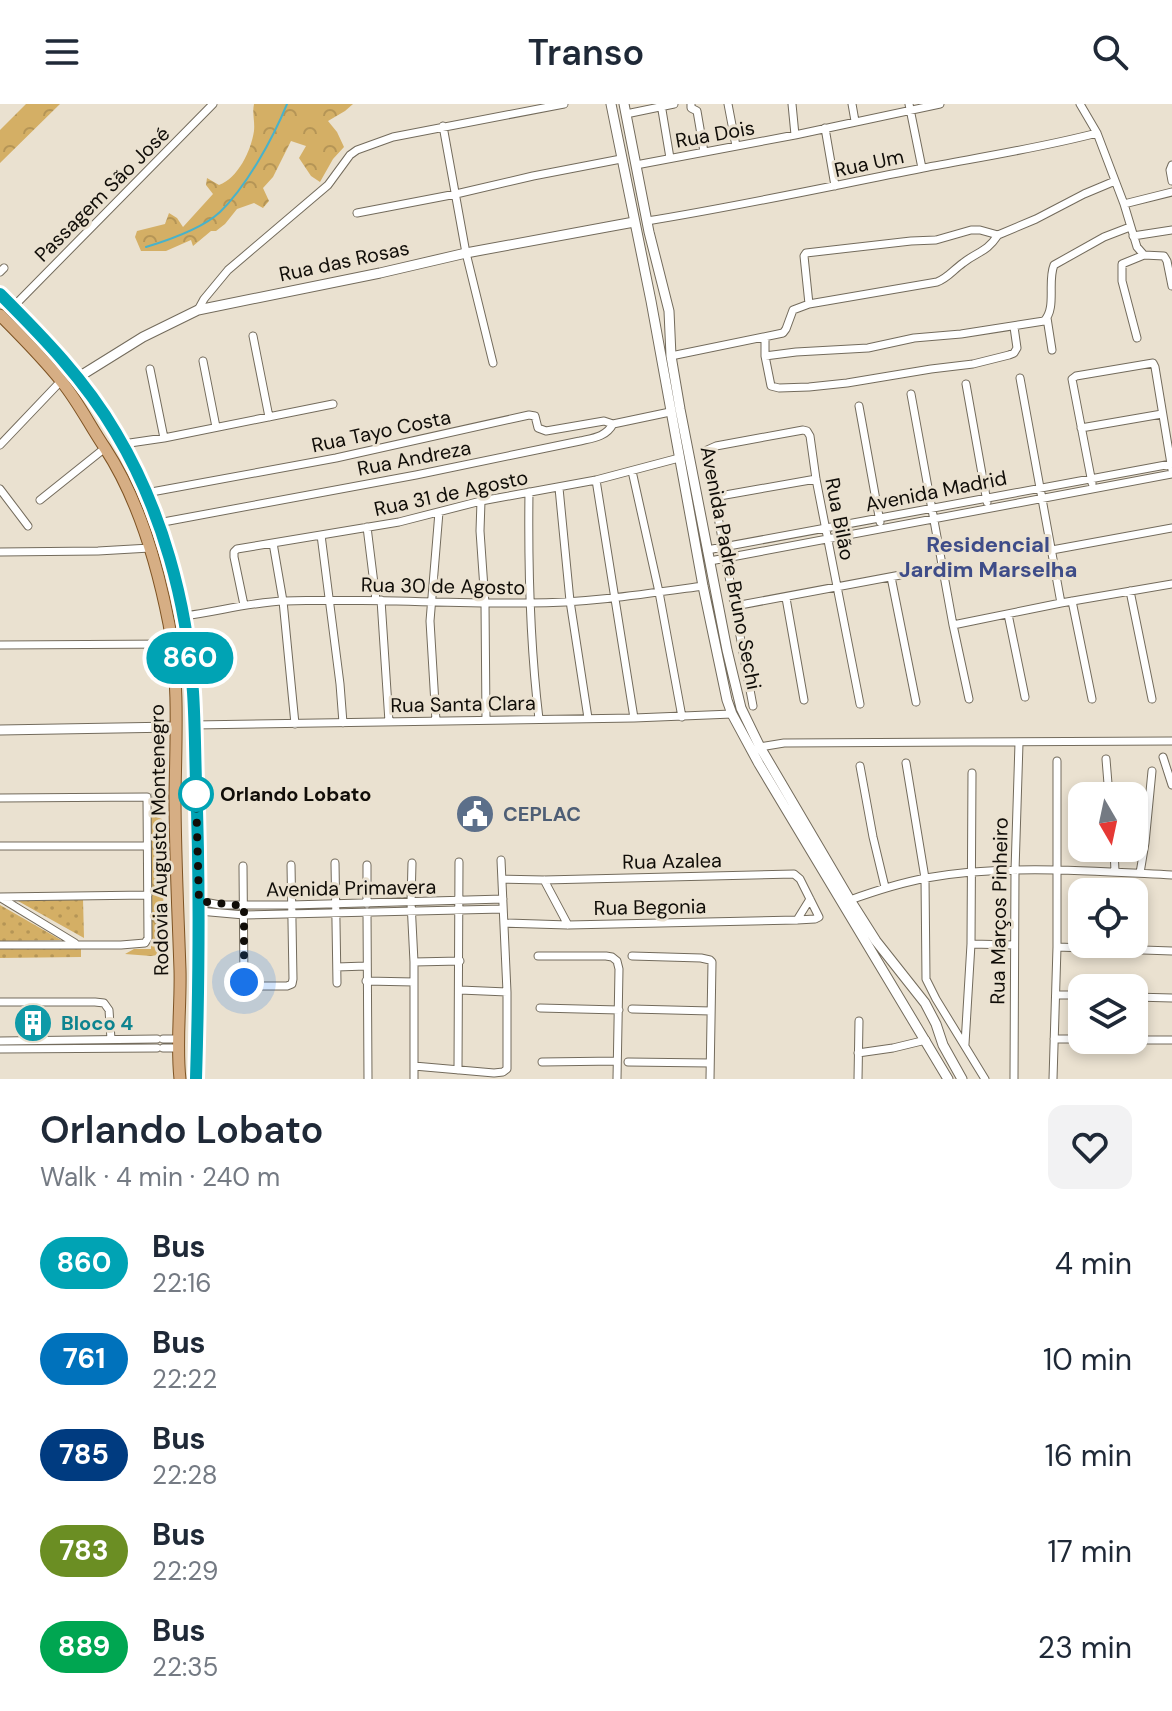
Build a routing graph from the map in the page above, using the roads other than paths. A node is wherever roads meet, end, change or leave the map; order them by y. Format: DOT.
graph roads {
  1 [pos="213,104"];
  2 [pos="564,104"];
  3 [pos="611,104"];
  4 [pos="674,104"];
  5 [pos="691,104"];
  6 [pos="728,104"];
  7 [pos="792,104"];
  8 [pos="852,104"];
  9 [pos="940,104"];
  10 [pos="1080,104"];
  11 [pos="661,105"];
  12 [pos="910,107"];
  13 [pos="625,109"];
  14 [pos="855,121"];
  15 [pos="443,126"];
  16 [pos="825,128"];
  17 [pos="1097,133"];
  18 [pos="795,135"];
  19 [pos="736,146"];
  20 [pos="704,152"];
  21 [pos="670,158"];
  22 [pos="621,159"];
  23 [pos="636,165"];
  24 [pos="1172,165"];
  25 [pos="922,168"];
  26 [pos="1115,181"];
  27 [pos="1172,181"];
  28 [pos="835,186"];
  29 [pos="1172,192"];
  30 [pos="456,194"];
  31 [pos="1124,204"];
  32 [pos="357,213"];
  33 [pos="647,221"];
  34 [pos="634,222"];
  35 [pos="1172,230"];
  36 [pos="1132,231"];
  37 [pos="998,235"];
  38 [pos="466,253"];
  39 [pos="1144,255"];
  40 [pos="1171,271"];
  41 [pos="1172,286"];
  42 [pos="0,293"];
  43 [pos="651,301"];
  44 [pos="667,302"];
  45 [pos="809,304"];
  46 [pos="13,307"];
  47 [pos="198,310"];
  48 [pos="0,315"];
  49 [pos="653,318"];
  50 [pos="669,318"];
  51 [pos="1047,318"];
  52 [pos="1014,327"];
  53 [pos="253,336"];
  54 [pos="765,338"];
  55 [pos="1137,338"];
  56 [pos="1052,350"];
  57 [pos="671,356"];
  58 [pos="765,356"];
  59 [pos="203,361"];
  60 [pos="493,363"];
  61 [pos="150,369"];
  62 [pos="77,378"];
  63 [pos="1020,378"];
  64 [pos="61,381"];
  65 [pos="966,384"];
  66 [pos="911,394"];
  67 [pos="333,404"];
  68 [pos="859,406"];
  69 [pos="670,412"];
  70 [pos="1162,414"];
  71 [pos="269,417"];
  72 [pos="613,424"];
  73 [pos="216,427"];
  74 [pos="1081,428"];
  75 [pos="164,438"];
  76 [pos="123,444"];
  77 [pos="0,445"];
  78 [pos="105,448"];
  79 [pos="679,458"];
  80 [pos="1172,469"];
  81 [pos="632,471"];
  82 [pos="1091,478"];
  83 [pos="816,479"];
  84 [pos="596,480"];
  85 [pos="1039,487"];
  86 [pos="559,488"];
  87 [pos="0,489"];
  88 [pos="1093,489"];
  89 [pos="529,492"];
  90 [pos="146,493"];
  91 [pos="714,497"];
  92 [pos="986,497"];
  93 [pos="1042,498"];
  94 [pos="40,500"];
  95 [pos="481,501"];
  96 [pos="932,508"];
  97 [pos="989,508"];
  98 [pos="439,512"];
  99 [pos="879,518"];
  100 [pos="934,518"];
  101 [pos="158,523"];
  102 [pos="28,526"];
  103 [pos="367,527"];
  104 [pos="827,528"];
  105 [pos="881,528"];
  106 [pos="1172,528"];
  107 [pos="321,535"];
  108 [pos="829,538"];
  109 [pos="273,543"];
  110 [pos="724,547"];
  111 [pos="150,548"];
  112 [pos="707,550"];
  113 [pos="1052,550"];
  114 [pos="0,552"];
  115 [pos="725,558"];
  116 [pos="710,561"];
  117 [pos="943,567"];
  118 [pos="891,577"];
  119 [pos="1172,584"];
  120 [pos="703,586"];
  121 [pos="837,587"];
  122 [pos="1130,591"];
  123 [pos="659,592"];
  124 [pos="615,598"];
  125 [pos="786,598"];
  126 [pos="379,600"];
  127 [pos="283,601"];
  128 [pos="570,601"];
  129 [pos="1072,601"];
  130 [pos="329,602"];
  131 [pos="431,602"];
  132 [pos="485,603"];
  133 [pos="531,603"];
  134 [pos="1061,603"];
  135 [pos="244,605"];
  136 [pos="735,606"];
  137 [pos="1008,614"];
  138 [pos="183,616"];
  139 [pos="953,625"];
  140 [pos="172,644"];
  141 [pos="0,645"];
  142 [pos="1025,697"];
  143 [pos="969,699"];
  144 [pos="1092,699"];
  145 [pos="1152,699"];
  146 [pos="804,700"];
  147 [pos="916,702"];
  148 [pos="860,704"];
  149 [pos="753,706"];
  150 [pos="732,714"];
  151 [pos="682,717"];
  152 [pos="588,718"];
  153 [pos="634,718"];
  154 [pos="539,719"];
  155 [pos="486,720"];
  156 [pos="436,721"];
  157 [pos="389,722"];
  158 [pos="343,723"];
  159 [pos="295,724"];
  160 [pos="194,725"];
  161 [pos="175,727"];
  162 [pos="0,730"];
  163 [pos="1172,741"];
  164 [pos="1019,743"];
  165 [pos="760,747"];
  166 [pos="1163,757"];
  167 [pos="1106,759"];
  168 [pos="1057,761"];
  169 [pos="906,763"];
  170 [pos="860,766"];
  171 [pos="195,767"];
  172 [pos="176,768"];
  173 [pos="1152,771"];
  174 [pos="972,773"];
  175 [pos="1108,782"];
  176 [pos="1172,785"];
  177 [pos="0,798"];
  178 [pos="0,846"];
  179 [pos="147,846"];
  180 [pos="501,860"];
  181 [pos="459,862"];
  182 [pos="1115,862"];
  183 [pos="335,863"];
  184 [pos="412,863"];
  185 [pos="291,865"];
  186 [pos="367,865"];
  187 [pos="243,866"];
  188 [pos="1015,871"];
  189 [pos="1057,871"];
  190 [pos="1115,872"];
  191 [pos="972,873"];
  192 [pos="1140,873"];
  193 [pos="1172,875"];
  194 [pos="925,878"];
  195 [pos="502,879"];
  196 [pos="544,880"];
  197 [pos="885,887"];
  198 [pos="148,895"];
  199 [pos="0,897"];
  200 [pos="503,899"];
  201 [pos="810,899"];
  202 [pos="850,900"];
  203 [pos="199,906"];
  204 [pos="244,906"];
  205 [pos="460,906"];
  206 [pos="411,907"];
  207 [pos="367,908"];
  208 [pos="336,909"];
  209 [pos="503,909"];
  210 [pos="291,910"];
  211 [pos="244,915"];
  212 [pos="819,915"];
  213 [pos="797,920"];
  214 [pos="504,923"];
  215 [pos="568,925"];
  216 [pos="971,944"];
  217 [pos="0,945"];
  218 [pos="77,945"];
  219 [pos="1014,945"];
  220 [pos="1057,947"];
  221 [pos="1172,951"];
  222 [pos="538,956"];
  223 [pos="632,956"];
  224 [pos="460,961"];
  225 [pos="414,962"];
  226 [pos="366,966"];
  227 [pos="198,967"];
  228 [pos="337,967"];
  229 [pos="180,968"];
  230 [pos="366,981"];
  231 [pos="414,982"];
  232 [pos="337,983"];
  233 [pos="460,990"];
  234 [pos="507,992"];
  235 [pos="1056,995"];
  236 [pos="1068,995"];
  237 [pos="1148,997"];
  238 [pos="1172,998"];
  239 [pos="0,1002"];
  240 [pos="925,1003"];
  241 [pos="540,1008"];
  242 [pos="632,1009"];
  243 [pos="619,1010"];
  244 [pos="711,1011"];
  245 [pos="909,1014"];
  246 [pos="859,1021"];
  247 [pos="111,1039"];
  248 [pos="1054,1039"];
  249 [pos="1068,1039"];
  250 [pos="926,1040"];
  251 [pos="1148,1040"];
  252 [pos="1172,1040"];
  253 [pos="0,1041"];
  254 [pos="157,1044"];
  255 [pos="178,1044"];
  256 [pos="965,1046"];
  257 [pos="0,1049"];
  258 [pos="858,1053"];
  259 [pos="617,1061"];
  260 [pos="542,1062"];
  261 [pos="628,1062"];
  262 [pos="710,1063"];
  263 [pos="414,1066"];
  264 [pos="458,1070"];
  265 [pos="180,1079"];
  266 [pos="196,1079"];
  267 [pos="368,1079"];
  268 [pos="414,1079"];
  269 [pos="617,1079"];
  270 [pos="710,1079"];
  271 [pos="858,1079"];
  272 [pos="948,1079"];
  273 [pos="962,1079"];
  274 [pos="985,1079"];
  275 [pos="1014,1079"];
  276 [pos="1053,1079"];
  1 -- 46 [label="street, Passagem São José"];
  2 -- 15 [label="street"];
  3 -- 22 [label="main road, Avenida Padre Bruno Sechi"];
  4 -- 11 [label="street"];
  5 -- 20 [label="street"];
  6 -- 19 [label="street"];
  7 -- 18 [label="street"];
  8 -- 14 [label="street"];
  9 -- 12 [label="street, Rua Dois"];
  10 -- 17 [label="street"];
  11 -- 13 [label="street"];
  11 -- 21 [label="street"];
  12 -- 14 [label="street, Rua Dois"];
  12 -- 25 [label="street"];
  13 -- 23 [label="main road, Avenida Padre Bruno Sechi"];
  14 -- 16 [label="street, Rua Dois"];
  15 -- 30 [label="street"];
  15 -- 47 [label="street"];
  16 -- 18 [label="street, Rua Dois"];
  16 -- 28 [label="street"];
  17 -- 25 [label="street, Rua Um"];
  17 -- 26 [label="street"];
  18 -- 19 [label="street, Rua Dois"];
  19 -- 20 [label="street, Rua Dois"];
  20 -- 21 [label="street, Rua Dois"];
  21 -- 23 [label="street, Rua Dois"];
  22 -- 30 [label="street"];
  22 -- 34 [label="main road, Avenida Padre Bruno Sechi"];
  23 -- 33 [label="main road, Avenida Padre Bruno Sechi"];
  24 -- 27 [label="street"];
  25 -- 28 [label="street, Rua Um"];
  26 -- 31 [label="street"];
  26 -- 37 [label="street"];
  28 -- 33 [label="street, Rua Um"];
  29 -- 31 [label="street"];
  30 -- 32 [label="street"];
  30 -- 38 [label="street"];
  31 -- 36 [label="street"];
  33 -- 44 [label="main road, Avenida Padre Bruno Sechi"];
  34 -- 38 [label="main road, Rua das Rosas"];
  34 -- 43 [label="main road, Avenida Padre Bruno Sechi"];
  35 -- 36 [label="street"];
  36 -- 39 [label="street"];
  36 -- 51 [label="street"];
  37 -- 45 [label="street"];
  37 -- 45 [label="street"];
  38 -- 47 [label="main road, Rua das Rosas"];
  38 -- 60 [label="street"];
  39 -- 40 [label="street"];
  39 -- 55 [label="street"];
  40 -- 41 [label="street"];
  42 -- 46 [label="main road, Rodovia Augusto Montenegro"];
  43 -- 44 [label="main road"];
  43 -- 49 [label="main road, Avenida Padre Bruno Sechi"];
  44 -- 50 [label="main road, Avenida Padre Bruno Sechi"];
  45 -- 54 [label="street"];
  46 -- 62 [label="main road, Rodovia Augusto Montenegro"];
  47 -- 62 [label="main road, Rua das Rosas"];
  48 -- 64 [label="main road, Rodovia Augusto Montenegro"];
  49 -- 50 [label="main road"];
  49 -- 69 [label="main road, Avenida Padre Bruno Sechi"];
  50 -- 57 [label="main road, Avenida Padre Bruno Sechi"];
  51 -- 52 [label="street"];
  51 -- 56 [label="street"];
  52 -- 58 [label="street"];
  52 -- 58 [label="street"];
  53 -- 71 [label="street"];
  54 -- 57 [label="street"];
  54 -- 58 [label="street"];
  57 -- 112 [label="main road, Avenida Padre Bruno Sechi"];
  59 -- 73 [label="street"];
  61 -- 75 [label="street"];
  62 -- 76 [label="main road, Rodovia Augusto Montenegro"];
  63 -- 85 [label="street"];
  64 -- 77 [label="street"];
  64 -- 78 [label="main road, Rodovia Augusto Montenegro"];
  65 -- 92 [label="street"];
  66 -- 96 [label="street"];
  67 -- 71 [label="street"];
  68 -- 99 [label="street"];
  69 -- 72 [label="street, Rua Andreza"];
  69 -- 79 [label="main road, Avenida Padre Bruno Sechi"];
  70 -- 74 [label="street"];
  70 -- 74 [label="street"];
  70 -- 80 [label="street"];
  71 -- 73 [label="street"];
  72 -- 90 [label="street, Rua Tayo Costa"];
  72 -- 101 [label="street, Rua Andreza"];
  73 -- 75 [label="street"];
  74 -- 82 [label="street"];
  75 -- 76 [label="street"];
  76 -- 90 [label="main road, Rodovia Augusto Montenegro"];
  78 -- 94 [label="street"];
  78 -- 111 [label="main road, Rodovia Augusto Montenegro"];
  79 -- 81 [label="street, Rua 31 de Agosto"];
  79 -- 120 [label="main road, Avenida Padre Bruno Sechi"];
  80 -- 82 [label="street, Avenida Madrid"];
  80 -- 88 [label="street, Avenida Madrid"];
  81 -- 84 [label="street, Rua 31 de Agosto"];
  81 -- 123 [label="street"];
  82 -- 85 [label="street, Avenida Madrid"];
  82 -- 88 [label="street"];
  83 -- 91 [label="street"];
  83 -- 91 [label="street, Rua Bilão"];
  83 -- 104 [label="street, Rua Bilão"];
  84 -- 86 [label="street, Rua 31 de Agosto"];
  84 -- 124 [label="street"];
  85 -- 92 [label="street, Avenida Madrid"];
  85 -- 93 [label="street"];
  86 -- 89 [label="street, Rua 31 de Agosto"];
  86 -- 128 [label="street"];
  87 -- 102 [label="street"];
  88 -- 93 [label="street, Avenida Madrid"];
  89 -- 95 [label="street, Rua 31 de Agosto"];
  89 -- 133 [label="street"];
  90 -- 101 [label="main road, Rodovia Augusto Montenegro"];
  91 -- 110 [label="street"];
  92 -- 96 [label="street, Avenida Madrid"];
  92 -- 97 [label="street"];
  93 -- 97 [label="street, Avenida Madrid"];
  93 -- 113 [label="street"];
  95 -- 98 [label="street, Rua 31 de Agosto"];
  95 -- 132 [label="street"];
  96 -- 99 [label="street, Avenida Madrid"];
  96 -- 100 [label="street"];
  97 -- 100 [label="street, Avenida Madrid"];
  98 -- 103 [label="street, Rua 31 de Agosto"];
  98 -- 131 [label="street"];
  99 -- 104 [label="street, Avenida Madrid"];
  99 -- 105 [label="street"];
  100 -- 105 [label="street, Avenida Madrid"];
  100 -- 117 [label="street"];
  101 -- 138 [label="main road, Rodovia Augusto Montenegro"];
  103 -- 107 [label="street, Rua 31 de Agosto"];
  103 -- 126 [label="street"];
  104 -- 108 [label="street, Rua Bilão"];
  104 -- 110 [label="street, Avenida Madrid"];
  105 -- 108 [label="street, Avenida Madrid"];
  106 -- 113 [label="street"];
  107 -- 109 [label="street, Rua 31 de Agosto"];
  107 -- 130 [label="street"];
  108 -- 115 [label="street, Avenida Madrid"];
  108 -- 121 [label="street, Rua Bilão"];
  109 -- 127 [label="street"];
  109 -- 135 [label="street, Rua 31 de Agosto"];
  110 -- 112 [label="street, Avenida Madrid"];
  110 -- 115 [label="street"];
  111 -- 114 [label="street"];
  111 -- 140 [label="main road, Rodovia Augusto Montenegro"];
  112 -- 116 [label="main road, Avenida Padre Bruno Sechi"];
  113 -- 134 [label="street"];
  115 -- 116 [label="street, Avenida Madrid"];
  115 -- 136 [label="street"];
  116 -- 165 [label="main road, Avenida Padre Bruno Sechi"];
  117 -- 118 [label="street"];
  117 -- 139 [label="street"];
  118 -- 121 [label="street"];
  118 -- 147 [label="street"];
  119 -- 122 [label="street"];
  120 -- 123 [label="street, Rua 30 de Agosto"];
  120 -- 150 [label="main road, Avenida Padre Bruno Sechi"];
  121 -- 125 [label="street"];
  121 -- 148 [label="street, Rua Bilão"];
  122 -- 129 [label="street"];
  122 -- 145 [label="street"];
  123 -- 124 [label="street, Rua 30 de Agosto"];
  123 -- 151 [label="street"];
  124 -- 128 [label="street, Rua 30 de Agosto"];
  124 -- 153 [label="street"];
  125 -- 136 [label="street"];
  125 -- 146 [label="street"];
  126 -- 130 [label="street, Rua 30 de Agosto"];
  126 -- 131 [label="street, Rua 30 de Agosto"];
  126 -- 157 [label="street"];
  127 -- 130 [label="street, Rua 30 de Agosto"];
  127 -- 135 [label="street, Rua 30 de Agosto"];
  127 -- 159 [label="street"];
  128 -- 133 [label="street, Rua 30 de Agosto"];
  128 -- 152 [label="street"];
  129 -- 134 [label="street"];
  129 -- 144 [label="street"];
  130 -- 158 [label="street"];
  131 -- 132 [label="street, Rua 30 de Agosto"];
  131 -- 156 [label="street"];
  132 -- 133 [label="street, Rua 30 de Agosto"];
  132 -- 155 [label="street"];
  133 -- 154 [label="street"];
  134 -- 137 [label="street"];
  135 -- 138 [label="street, Rua 30 de Agosto"];
  136 -- 149 [label="street"];
  137 -- 139 [label="street"];
  137 -- 142 [label="street"];
  138 -- 160 [label="main road, Rodovia Augusto Montenegro"];
  139 -- 143 [label="street"];
  140 -- 141 [label="street"];
  140 -- 161 [label="main road, Rodovia Augusto Montenegro"];
  150 -- 151 [label="street, Rua Santa Clara"];
  150 -- 245 [label="main road, Avenida Padre Bruno Sechi"];
  151 -- 153 [label="street, Rua Santa Clara"];
  152 -- 153 [label="street, Rua Santa Clara"];
  152 -- 154 [label="street, Rua Santa Clara"];
  154 -- 155 [label="street, Rua Santa Clara"];
  155 -- 156 [label="street, Rua Santa Clara"];
  156 -- 157 [label="street, Rua Santa Clara"];
  157 -- 158 [label="street, Rua Santa Clara"];
  158 -- 159 [label="street, Rua Santa Clara"];
  159 -- 160 [label="street, Rua Santa Clara"];
  160 -- 171 [label="main road, Rodovia Augusto Montenegro"];
  161 -- 162 [label="main road"];
  161 -- 172 [label="main road, Rodovia Augusto Montenegro"];
  163 -- 164 [label="street"];
  164 -- 165 [label="street"];
  164 -- 188 [label="street, Rua Marços Pinheiro"];
  165 -- 202 [label="main road, Avenida Padre Bruno Sechi"];
  166 -- 176 [label="street"];
  167 -- 175 [label="street"];
  168 -- 189 [label="street"];
  169 -- 194 [label="street"];
  170 -- 197 [label="street"];
  171 -- 172 [label="main road"];
  171 -- 203 [label="main road, Rodovia Augusto Montenegro"];
  172 -- 229 [label="main road, Rodovia Augusto Montenegro"];
  173 -- 192 [label="street"];
  174 -- 191 [label="street"];
  177 -- 179 [label="street"];
  178 -- 179 [label="street"];
  179 -- 198 [label="street"];
  180 -- 195 [label="street"];
  181 -- 205 [label="street"];
  182 -- 190 [label="street"];
  183 -- 208 [label="street"];
  184 -- 206 [label="street"];
  185 -- 210 [label="street"];
  186 -- 207 [label="street"];
  187 -- 204 [label="street"];
  188 -- 189 [label="street"];
  188 -- 191 [label="street"];
  188 -- 219 [label="street, Rua Marços Pinheiro"];
  189 -- 190 [label="street"];
  189 -- 220 [label="street"];
  190 -- 192 [label="street"];
  191 -- 194 [label="street"];
  191 -- 216 [label="street"];
  192 -- 193 [label="street"];
  194 -- 197 [label="street"];
  194 -- 256 [label="street"];
  195 -- 196 [label="street, Rua Azalea"];
  195 -- 200 [label="street"];
  196 -- 201 [label="street, Rua Azalea"];
  196 -- 215 [label="street"];
  197 -- 202 [label="street"];
  198 -- 199 [label="street"];
  198 -- 218 [label="street"];
  199 -- 218 [label="street"];
  200 -- 205 [label="street, Avenida Primavera"];
  200 -- 209 [label="street"];
  201 -- 212 [label="street, Rua Azalea"];
  201 -- 213 [label="street"];
  202 -- 240 [label="main road, Avenida Padre Bruno Sechi"];
  203 -- 204 [label="street, Avenida Primavera"];
  203 -- 211 [label="street, Avenida Primavera"];
  203 -- 227 [label="main road, Rodovia Augusto Montenegro"];
  204 -- 210 [label="street, Avenida Primavera"];
  204 -- 211 [label="street"];
  205 -- 206 [label="street, Avenida Primavera"];
  205 -- 209 [label="street, Avenida Primavera"];
  205 -- 224 [label="street"];
  206 -- 207 [label="street, Avenida Primavera"];
  206 -- 225 [label="street"];
  207 -- 208 [label="street, Avenida Primavera"];
  207 -- 226 [label="street"];
  208 -- 210 [label="street, Avenida Primavera"];
  208 -- 228 [label="street"];
  209 -- 214 [label="street"];
  210 -- 211 [label="street, Avenida Primavera"];
  210 -- 211 [label="street"];
  212 -- 213 [label="street, Rua Begonia"];
  213 -- 215 [label="street, Rua Begonia"];
  214 -- 215 [label="street, Rua Begonia"];
  214 -- 234 [label="street"];
  216 -- 219 [label="street"];
  216 -- 256 [label="street"];
  217 -- 218 [label="street"];
  219 -- 275 [label="street, Rua Marços Pinheiro"];
  220 -- 221 [label="street"];
  220 -- 235 [label="street"];
  222 -- 243 [label="street"];
  223 -- 244 [label="street"];
  224 -- 225 [label="street"];
  224 -- 233 [label="street"];
  225 -- 231 [label="street"];
  226 -- 228 [label="street"];
  226 -- 230 [label="street"];
  227 -- 229 [label="main road"];
  227 -- 266 [label="main road, Rodovia Augusto Montenegro"];
  228 -- 232 [label="street"];
  229 -- 255 [label="main road, Rodovia Augusto Montenegro"];
  230 -- 231 [label="street"];
  230 -- 267 [label="street"];
  231 -- 263 [label="street"];
  233 -- 234 [label="street"];
  233 -- 264 [label="street"];
  234 -- 264 [label="street"];
  235 -- 236 [label="street"];
  235 -- 248 [label="street"];
  237 -- 238 [label="street"];
  239 -- 247 [label="street"];
  240 -- 245 [label="main road"];
  240 -- 273 [label="main road, Avenida Padre Bruno Sechi"];
  241 -- 243 [label="street"];
  242 -- 244 [label="street"];
  243 -- 259 [label="street"];
  244 -- 262 [label="street"];
  245 -- 250 [label="main road, Avenida Padre Bruno Sechi"];
  246 -- 258 [label="street"];
  247 -- 253 [label="street"];
  247 -- 254 [label="street"];
  248 -- 249 [label="street"];
  248 -- 276 [label="street"];
  250 -- 258 [label="street"];
  250 -- 272 [label="main road, Avenida Padre Bruno Sechi"];
  251 -- 252 [label="street"];
  254 -- 255 [label="street"];
  254 -- 257 [label="street"];
  255 -- 265 [label="main road, Rodovia Augusto Montenegro"];
  256 -- 274 [label="street"];
  258 -- 271 [label="street"];
  259 -- 260 [label="street"];
  259 -- 269 [label="street"];
  261 -- 262 [label="street"];
  262 -- 270 [label="street"];
  263 -- 264 [label="street"];
  263 -- 268 [label="street"];
}
